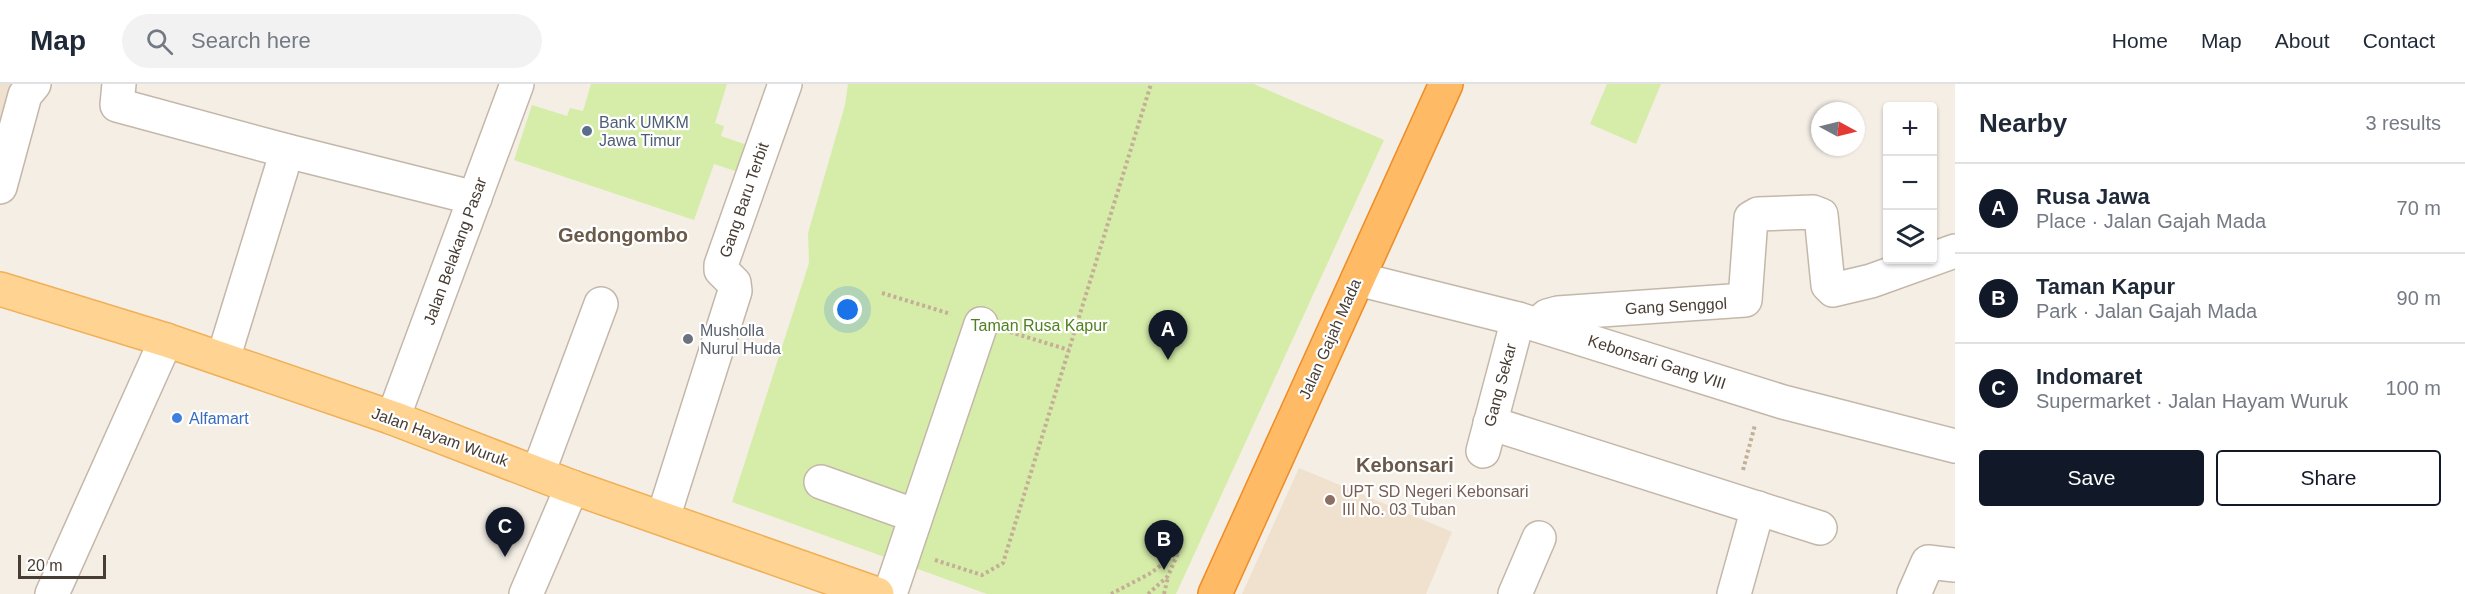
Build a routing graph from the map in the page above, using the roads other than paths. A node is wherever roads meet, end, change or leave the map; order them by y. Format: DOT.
graph roads {
  1 [pos="34,84"];
  2 [pos="119,84"];
  3 [pos="517,84"];
  4 [pos="785,84"];
  5 [pos="1446,84"];
  6 [pos="287,151"];
  7 [pos="0,186"];
  8 [pos="475,198"];
  9 [pos="1955,251"];
  10 [pos="1358,279"];
  11 [pos="0,289"];
  12 [pos="601,304"];
  13 [pos="1529,322"];
  14 [pos="981,324"];
  15 [pos="165,340"];
  16 [pos="223,359"];
  17 [pos="393,418"];
  18 [pos="1955,446"];
  19 [pos="538,473"];
  20 [pos="821,482"];
  21 [pos="572,487"];
  22 [pos="1746,505"];
  23 [pos="916,516"];
  24 [pos="663,518"];
  25 [pos="1820,528"];
  26 [pos="1539,538"];
  27 [pos="1955,565"];
  28 [pos="52,594"];
  29 [pos="526,594"];
  30 [pos="877,594"];
  31 [pos="890,594"];
  32 [pos="1215,594"];
  33 [pos="1515,594"];
  34 [pos="1734,594"];
  35 [pos="1914,594"];
  1 -- 7 [label="street"];
  2 -- 6 [label="street"];
  3 -- 8 [label="street, Jalan Belakang Pasar"];
  4 -- 24 [label="street, Gang Baru Terbit"];
  5 -- 10 [label="highway, Jalan Gajah Mada"];
  6 -- 8 [label="street"];
  6 -- 16 [label="street"];
  8 -- 17 [label="street, Jalan Belakang Pasar"];
  9 -- 13 [label="street, Gang Senggol"];
  10 -- 13 [label="street, Kebonsari Gang VIII"];
  10 -- 32 [label="highway, Jalan Gajah Mada"];
  11 -- 15 [label="main road, Jalan Hayam Wuruk"];
  12 -- 19 [label="street"];
  13 -- 18 [label="street, Kebonsari Gang VIII"];
  13 -- 22 [label="street, Gang Sekar"];
  14 -- 23 [label="street"];
  15 -- 16 [label="main road, Jalan Hayam Wuruk"];
  15 -- 28 [label="street"];
  16 -- 17 [label="main road, Jalan Hayam Wuruk"];
  17 -- 19 [label="main road, Jalan Hayam Wuruk"];
  19 -- 21 [label="main road, Jalan Hayam Wuruk"];
  20 -- 23 [label="street"];
  21 -- 24 [label="main road, Jalan Hayam Wuruk"];
  21 -- 29 [label="street"];
  22 -- 25 [label="street"];
  22 -- 34 [label="street"];
  23 -- 31 [label="street"];
  24 -- 30 [label="main road, Jalan Hayam Wuruk"];
  26 -- 33 [label="street"];
  27 -- 35 [label="street"];
}
